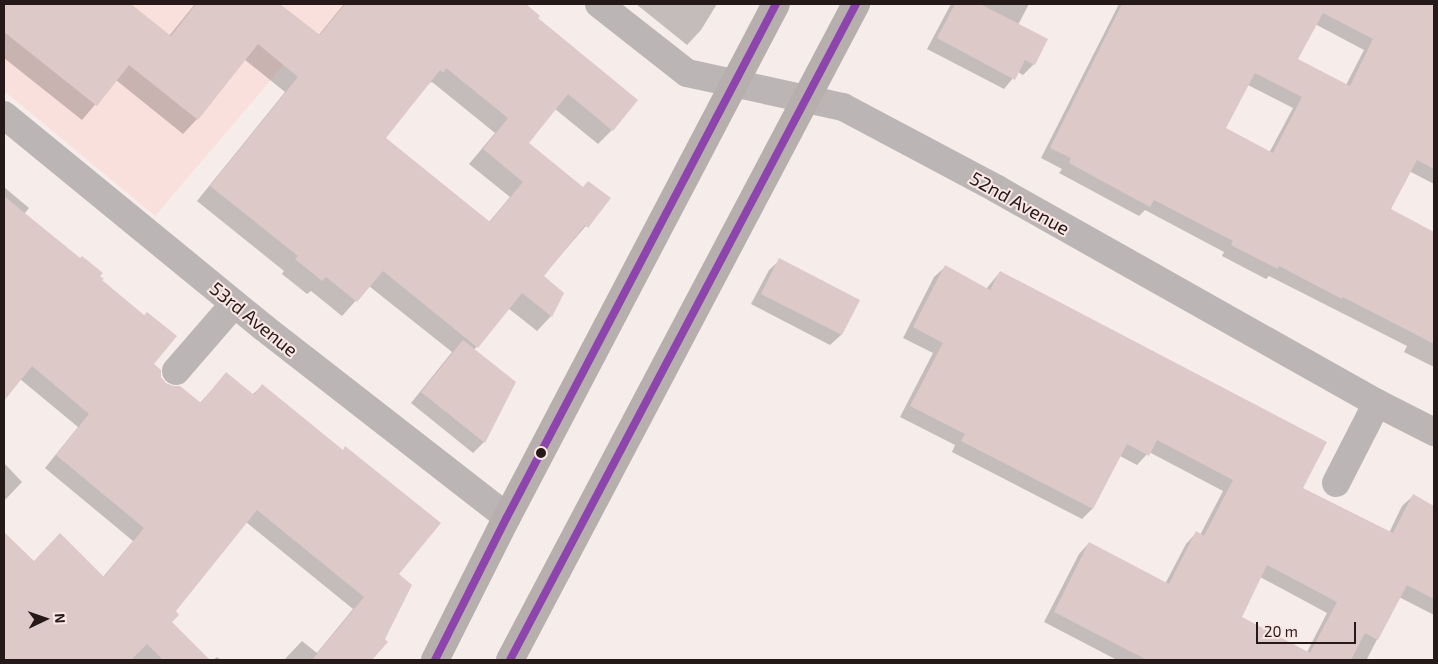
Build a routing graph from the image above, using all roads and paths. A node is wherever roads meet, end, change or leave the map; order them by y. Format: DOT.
graph roads {
  1 [pos="599,4"];
  2 [pos="776,4"];
  3 [pos="856,4"];
  4 [pos="735,84"];
  5 [pos="806,98"];
  6 [pos="4,115"];
  7 [pos="234,304"];
  8 [pos="176,371"];
  9 [pos="1376,403"];
  10 [pos="1434,432"];
  11 [pos="1336,482"];
  12 [pos="508,517"];
  13 [pos="435,660"];
  14 [pos="510,660"];
  1 -- 4 [label="street, 52nd Avenue"];
  2 -- 4 [label="main road"];
  3 -- 5 [label="main road"];
  4 -- 5 [label="street, 52nd Avenue"];
  4 -- 12 [label="main road"];
  5 -- 9 [label="street, 52nd Avenue"];
  5 -- 14 [label="main road"];
  6 -- 7 [label="street, 53rd Avenue"];
  7 -- 8 [label="street"];
  7 -- 12 [label="street, 53rd Avenue"];
  9 -- 10 [label="street, 52nd Avenue"];
  9 -- 11 [label="street"];
  12 -- 13 [label="main road"];
}
